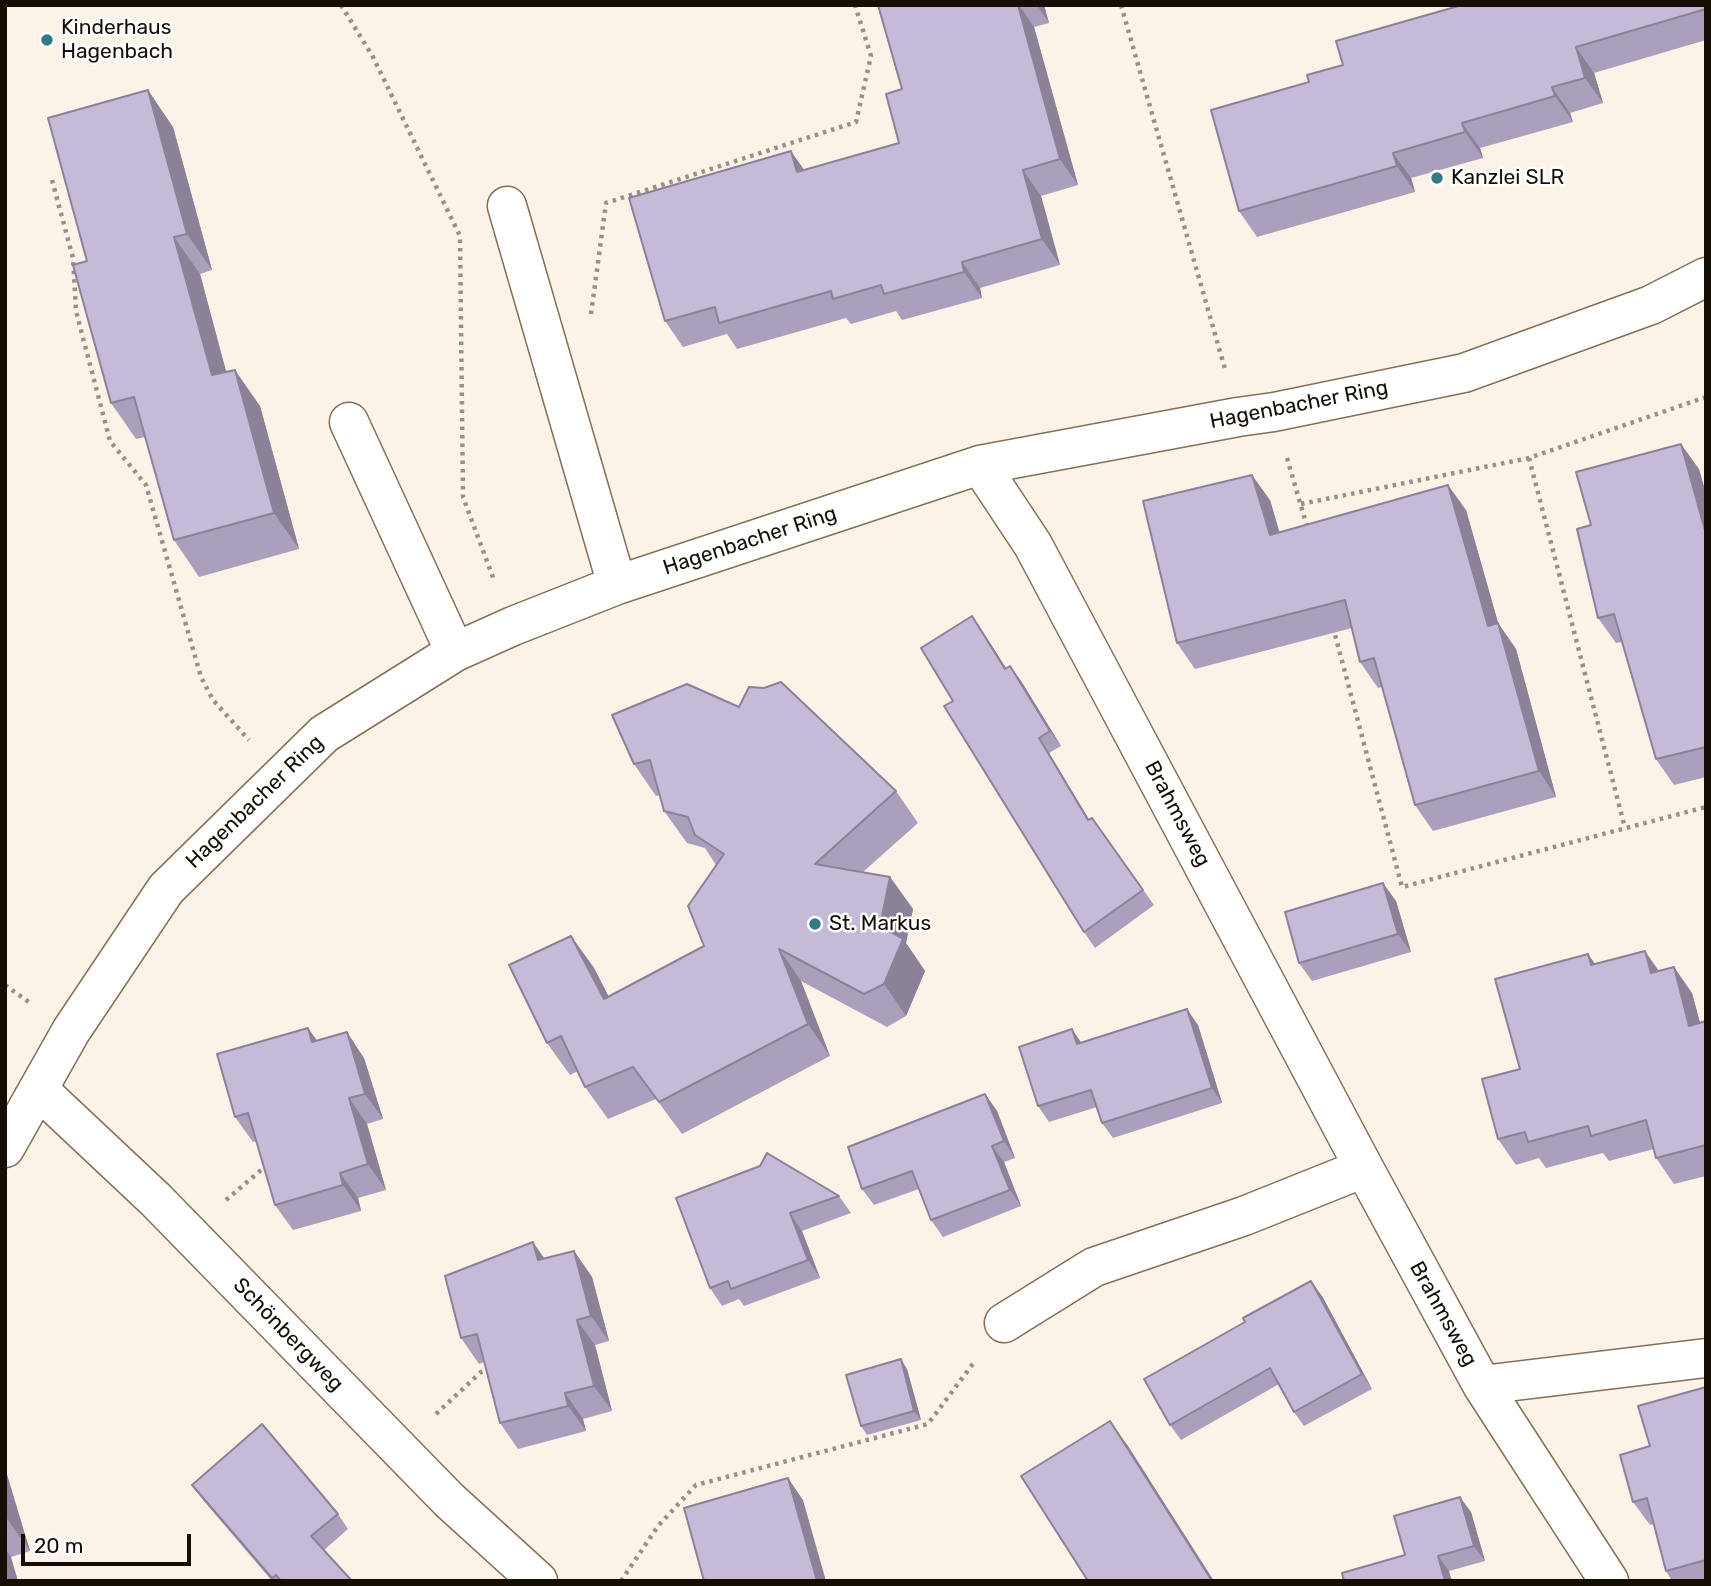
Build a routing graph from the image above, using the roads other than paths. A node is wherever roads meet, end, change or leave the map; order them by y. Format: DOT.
graph roads {
  1 [pos="507,206"];
  2 [pos="1706,277"];
  3 [pos="349,422"];
  4 [pos="980,465"];
  5 [pos="617,585"];
  6 [pos="455,652"];
  7 [pos="39,1090"];
  8 [pos="5,1148"];
  9 [pos="1364,1168"];
  10 [pos="1004,1323"];
  11 [pos="1706,1358"];
  12 [pos="1482,1385"];
  13 [pos="538,1581"];
  14 [pos="1609,1581"];
  1 -- 5 [label="street"];
  2 -- 4 [label="street, Hagenbacher Ring"];
  3 -- 6 [label="street"];
  4 -- 5 [label="street, Hagenbacher Ring"];
  4 -- 9 [label="street, Brahmsweg"];
  5 -- 6 [label="street, Hagenbacher Ring"];
  6 -- 7 [label="street, Hagenbacher Ring"];
  7 -- 8 [label="street, Hagenbacher Ring"];
  7 -- 13 [label="street, Schönbergweg"];
  9 -- 10 [label="street"];
  9 -- 12 [label="street, Brahmsweg"];
  11 -- 12 [label="street, Brahmsweg"];
  12 -- 14 [label="street, Brahmsweg"];
}
